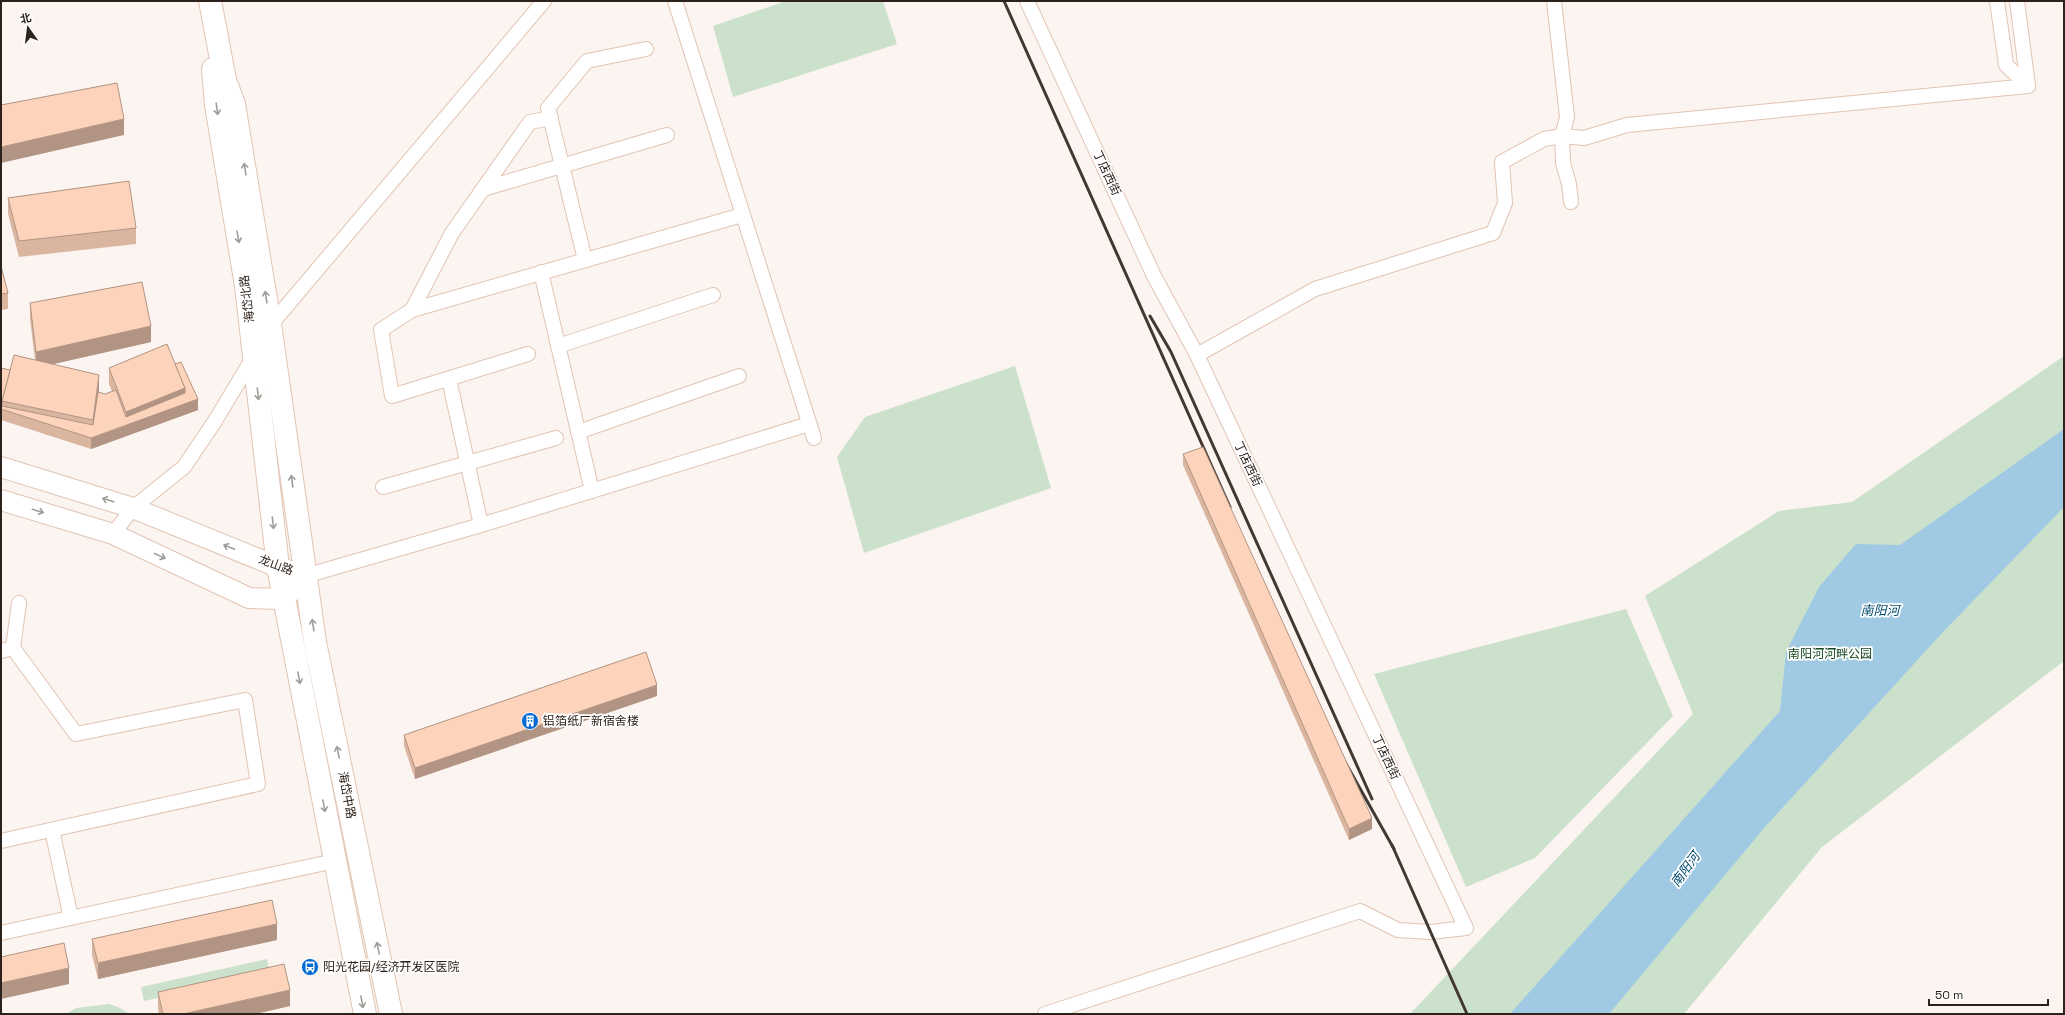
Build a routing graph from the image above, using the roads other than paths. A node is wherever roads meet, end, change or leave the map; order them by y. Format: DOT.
graph roads {
  1 [pos="201,1"];
  2 [pos="210,1"];
  3 [pos="544,1"];
  4 [pos="675,1"];
  5 [pos="1027,1"];
  6 [pos="1554,1"];
  7 [pos="1997,1"];
  8 [pos="2017,1"];
  9 [pos="646,49"];
  10 [pos="2028,86"];
  11 [pos="551,118"];
  12 [pos="667,135"];
  13 [pos="1562,136"];
  14 [pos="562,165"];
  15 [pos="483,189"];
  16 [pos="1571,202"];
  17 [pos="742,215"];
  18 [pos="585,260"];
  19 [pos="541,272"];
  20 [pos="713,295"];
  21 [pos="412,310"];
  22 [pos="270,324"];
  23 [pos="558,346"];
  24 [pos="528,354"];
  25 [pos="1197,355"];
  26 [pos="253,358"];
  27 [pos="739,376"];
  28 [pos="448,379"];
  29 [pos="809,424"];
  30 [pos="578,432"];
  31 [pos="556,438"];
  32 [pos="814,438"];
  33 [pos="1,467"];
  34 [pos="383,487"];
  35 [pos="592,491"];
  36 [pos="1,500"];
  37 [pos="133,508"];
  38 [pos="481,525"];
  39 [pos="113,534"];
  40 [pos="278,567"];
  41 [pos="305,576"];
  42 [pos="284,599"];
  43 [pos="19,603"];
  44 [pos="7,650"];
  45 [pos="52,830"];
  46 [pos="1,841"];
  47 [pos="335,861"];
  48 [pos="71,918"];
  49 [pos="1,933"];
  50 [pos="365,1014"];
  51 [pos="391,1014"];
  52 [pos="1045,1014"];
  1 -- 26 [label="main road, 海岱北路, one-way"];
  22 -- 2 [label="main road, 海岱北路, one-way"];
  3 -- 22 [label="street"];
  4 -- 17 [label="street"];
  5 -- 25 [label="street, 丁店西街"];
  6 -- 13 [label="street"];
  7 -- 10 [label="street"];
  8 -- 10 [label="street"];
  9 -- 11 [label="street"];
  10 -- 13 [label="street"];
  11 -- 14 [label="street"];
  11 -- 15 [label="street"];
  12 -- 14 [label="street"];
  13 -- 16 [label="street"];
  13 -- 25 [label="street"];
  14 -- 15 [label="street"];
  14 -- 18 [label="street"];
  15 -- 21 [label="street"];
  17 -- 18 [label="street"];
  17 -- 29 [label="street"];
  18 -- 19 [label="street"];
  19 -- 21 [label="street"];
  19 -- 23 [label="street"];
  20 -- 23 [label="street"];
  21 -- 28 [label="street"];
  22 -- 26 [label="street"];
  41 -- 22 [label="main road, 海岱北路, one-way"];
  23 -- 30 [label="street"];
  24 -- 28 [label="street"];
  25 -- 52 [label="street, 丁店西街"];
  26 -- 37 [label="street"];
  26 -- 40 [label="main road, 海岱北路, one-way"];
  27 -- 30 [label="street"];
  28 -- 38 [label="street"];
  29 -- 32 [label="street"];
  29 -- 35 [label="street"];
  30 -- 35 [label="street"];
  31 -- 34 [label="street"];
  37 -- 33 [label="street, 龙山路, one-way"];
  35 -- 38 [label="street"];
  36 -- 39 [label="street, one-way"];
  37 -- 39 [label="street"];
  40 -- 37 [label="street, 龙山路, one-way"];
  38 -- 41 [label="street"];
  39 -- 42 [label="street, one-way"];
  40 -- 41 [label="street, 龙山路"];
  40 -- 42 [label="main road, 海岱北路"];
  41 -- 42 [label="street, 龙山路"];
  51 -- 41 [label="main road, 海岱中路, one-way"];
  42 -- 47 [label="main road, 海岱中路, one-way"];
  43 -- 44 [label="street"];
  44 -- 45 [label="street"];
  45 -- 46 [label="street"];
  45 -- 48 [label="street"];
  47 -- 48 [label="street"];
  47 -- 50 [label="main road, 海岱中路, one-way"];
  48 -- 49 [label="street"];
}
